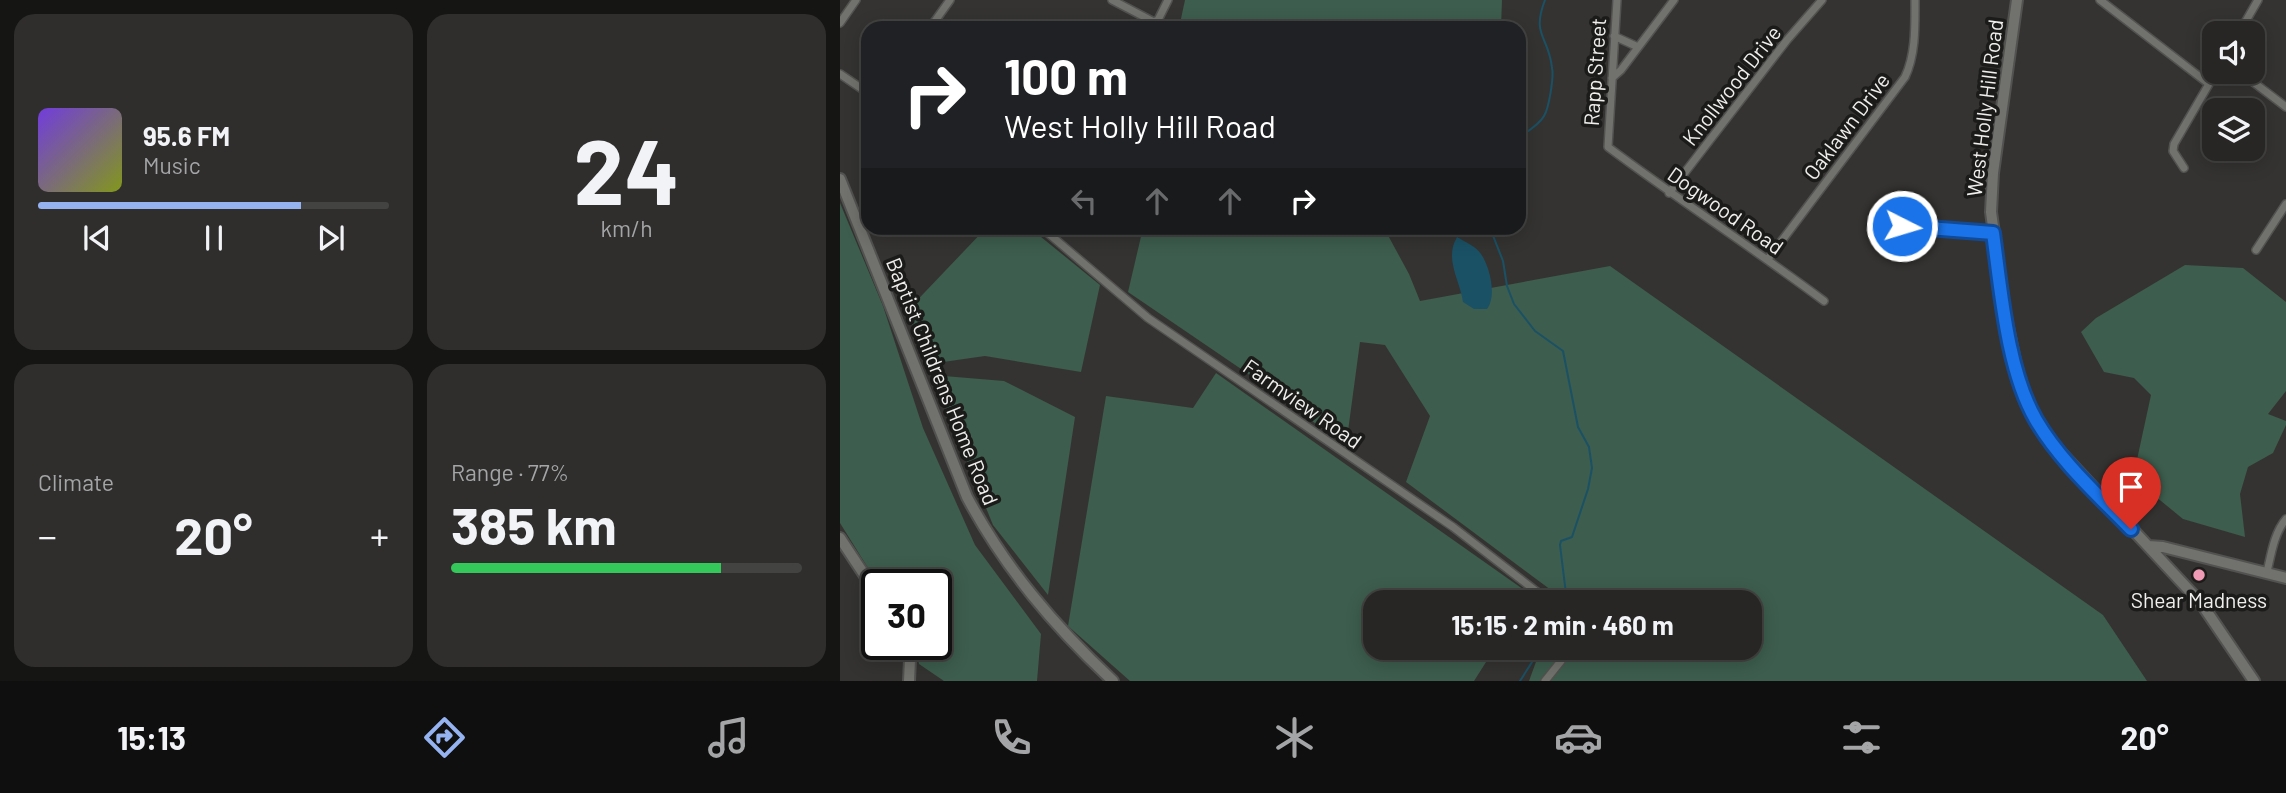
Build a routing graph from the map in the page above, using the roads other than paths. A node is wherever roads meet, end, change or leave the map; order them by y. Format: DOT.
graph roads {
  1 [pos="856,0"];
  2 [pos="950,0"];
  3 [pos="1112,0"];
  4 [pos="1168,0"];
  5 [pos="1616,0"];
  6 [pos="1674,0"];
  7 [pos="1822,0"];
  8 [pos="1915,0"];
  9 [pos="2017,0"];
  10 [pos="2100,0"];
  11 [pos="2258,0"];
  12 [pos="935,21"];
  13 [pos="1152,21"];
  14 [pos="1156,21"];
  15 [pos="2246,21"];
  16 [pos="840,23"];
  17 [pos="1614,36"];
  18 [pos="1638,47"];
  19 [pos="840,74"];
  20 [pos="1612,78"];
  21 [pos="2202,79"];
  22 [pos="2209,84"];
  23 [pos="2256,84"];
  24 [pos="861,88"];
  25 [pos="2286,107"];
  26 [pos="1608,147"];
  27 [pos="2184,168"];
  28 [pos="840,179"];
  29 [pos="1670,192"];
  30 [pos="2286,204"];
  31 [pos="1902,226"];
  32 [pos="861,232"];
  33 [pos="1993,233"];
  34 [pos="862,235"];
  35 [pos="1050,235"];
  36 [pos="2256,250"];
  37 [pos="1768,260"];
  38 [pos="1824,301"];
  39 [pos="2286,519"];
  40 [pos="840,538"];
  41 [pos="2148,546"];
  42 [pos="861,570"];
  43 [pos="2267,572"];
  44 [pos="2286,578"];
  45 [pos="1534,590"];
  46 [pos="911,660"];
  47 [pos="1561,660"];
  48 [pos="909,681"];
  49 [pos="1113,681"];
  50 [pos="1545,681"];
  51 [pos="2254,681"];
  1 -- 16 [label="street"];
  2 -- 12 [label="street"];
  3 -- 13 [label="street"];
  4 -- 14 [label="street"];
  5 -- 17 [label="street, Rapp Street"];
  6 -- 18 [label="street"];
  7 -- 29 [label="street, Knollwood Drive"];
  8 -- 37 [label="street, Oaklawn Drive"];
  9 -- 33 [label="street, West Holly Hill Road"];
  10 -- 21 [label="street"];
  11 -- 15 [label="street"];
  17 -- 18 [label="street"];
  17 -- 20 [label="street, Rapp Street"];
  18 -- 20 [label="street"];
  19 -- 24 [label="street"];
  20 -- 26 [label="street, Rapp Street"];
  22 -- 27 [label="street"];
  23 -- 25 [label="street"];
  26 -- 29 [label="street, Dogwood Road"];
  28 -- 32 [label="street, Baptist Childrens Home Road"];
  29 -- 37 [label="street, Dogwood Road"];
  30 -- 36 [label="street"];
  31 -- 33 [label="street"];
  33 -- 41 [label="street, West Holly Hill Road"];
  34 -- 49 [label="street, Baptist Childrens Home Road"];
  35 -- 45 [label="street, Farmview Road"];
  37 -- 38 [label="street, Dogwood Road"];
  39 -- 43 [label="street"];
  40 -- 42 [label="street"];
  41 -- 43 [label="street"];
  41 -- 51 [label="street, West Holly Hill Road"];
  43 -- 44 [label="street"];
  46 -- 48 [label="street"];
  47 -- 50 [label="street"];
}
